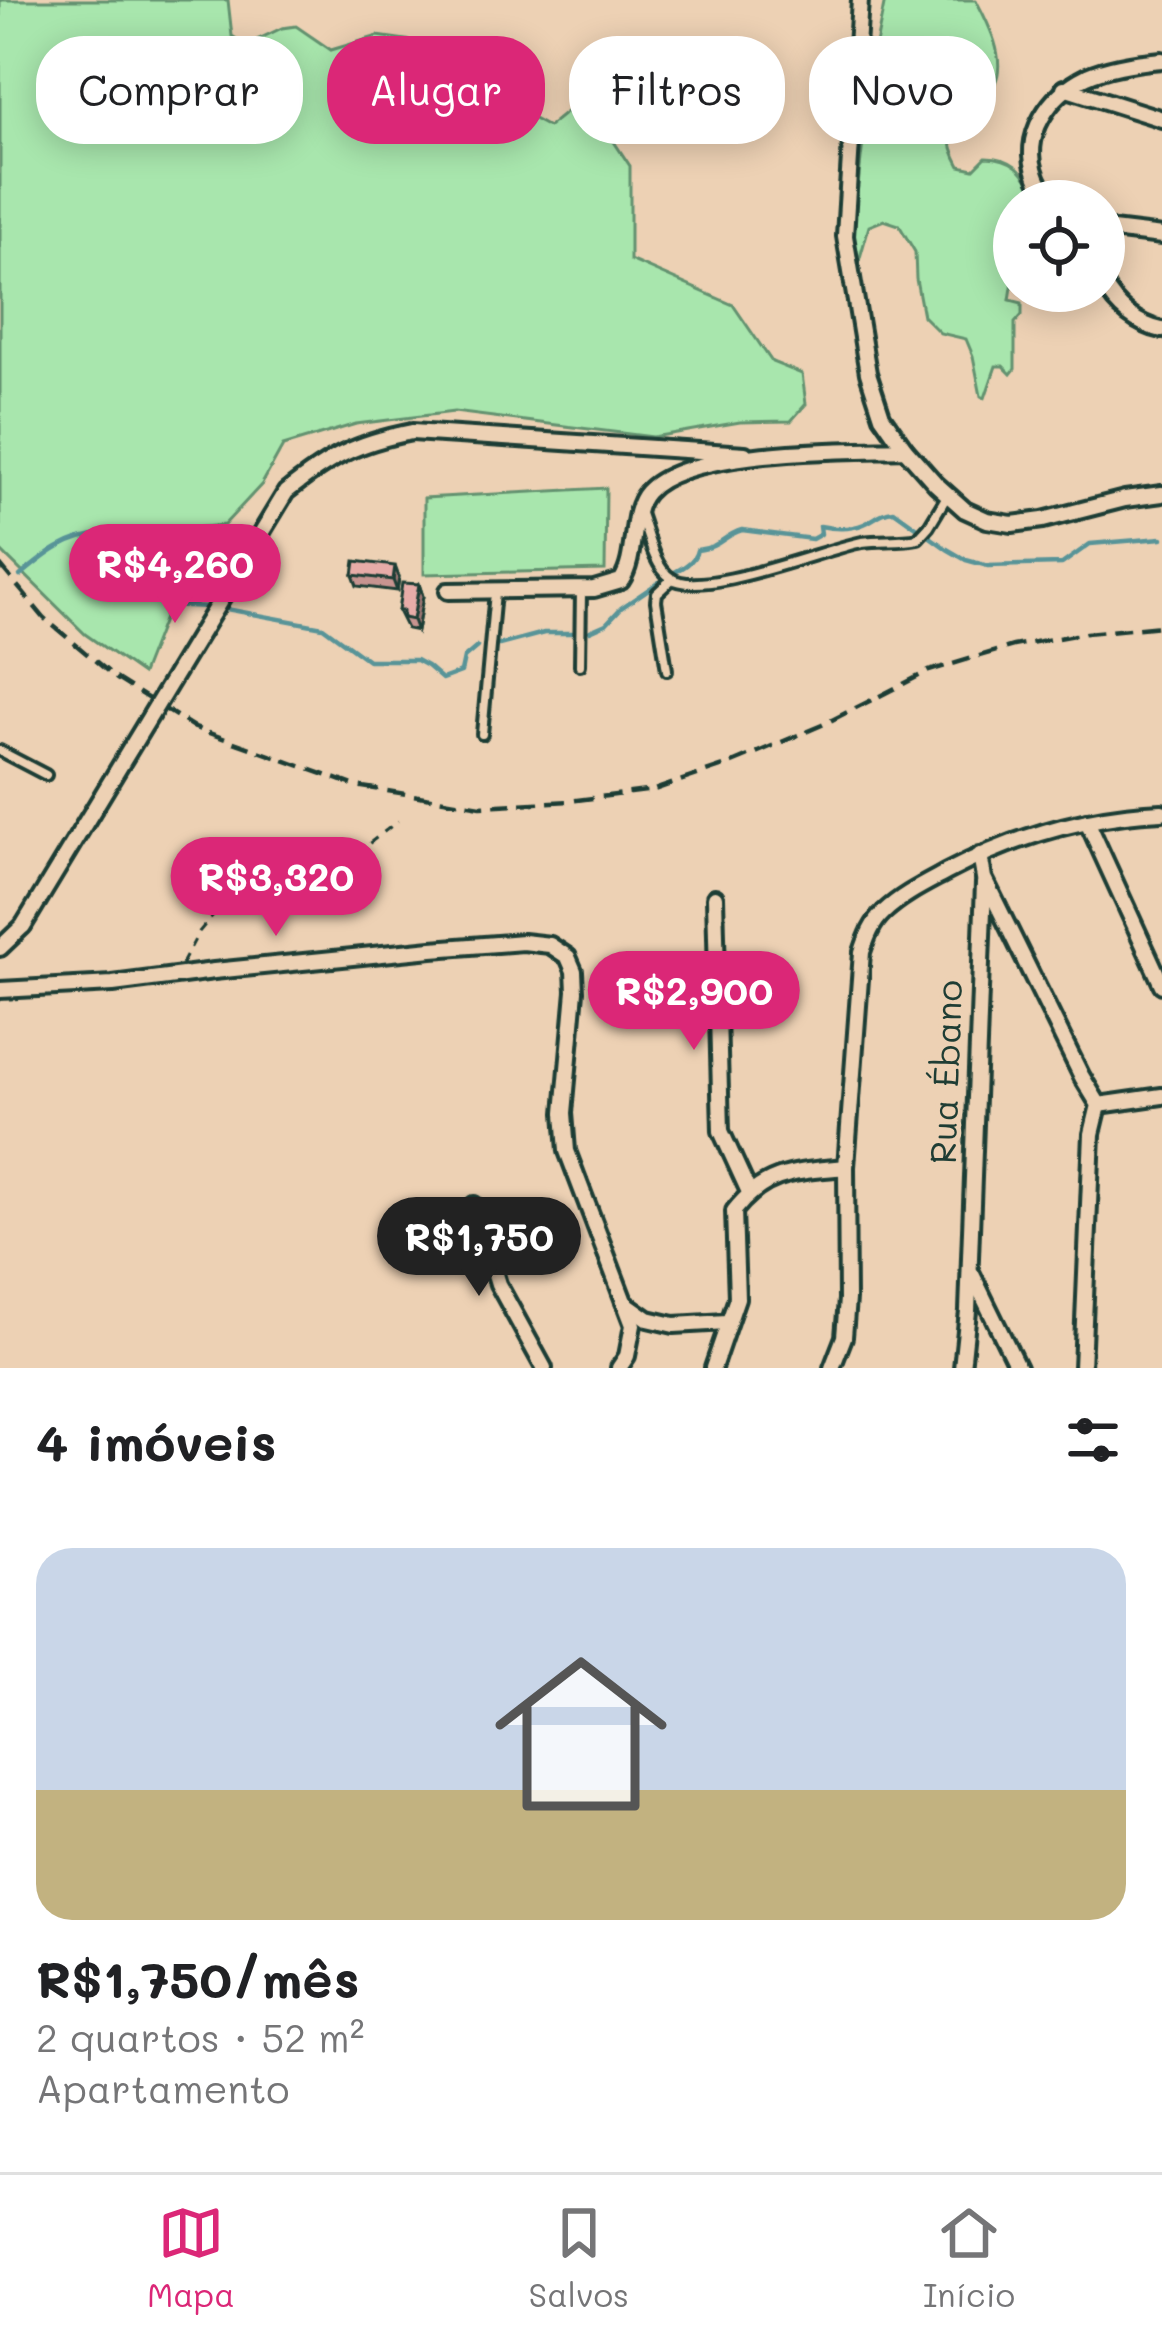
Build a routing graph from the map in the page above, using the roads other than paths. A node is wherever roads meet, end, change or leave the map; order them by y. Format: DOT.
graph roads {
  1 [pos="860,0"];
  2 [pos="1162,60"];
  3 [pos="1064,88"];
  4 [pos="1162,119"];
  5 [pos="1038,180"];
  6 [pos="1125,232"];
  7 [pos="1162,236"];
  8 [pos="1125,311"];
  9 [pos="1162,330"];
  10 [pos="904,449"];
  11 [pos="768,455"];
  12 [pos="1162,494"];
  13 [pos="947,496"];
  14 [pos="639,509"];
  15 [pos="672,579"];
  16 [pos="581,589"];
  17 [pos="448,591"];
  18 [pos="495,592"];
  19 [pos="580,665"];
  20 [pos="667,670"];
  21 [pos="482,734"];
  22 [pos="0,752"];
  23 [pos="46,775"];
  24 [pos="1162,812"];
  25 [pos="1087,821"];
  26 [pos="980,855"];
  27 [pos="984,878"];
  28 [pos="715,897"];
  29 [pos="0,948"];
  30 [pos="1162,986"];
  31 [pos="0,990"];
  32 [pos="1162,1096"];
  33 [pos="1099,1105"];
  34 [pos="846,1167"];
  35 [pos="749,1192"];
  36 [pos="474,1205"];
  37 [pos="970,1269"];
  38 [pos="622,1300"];
  39 [pos="727,1322"];
  40 [pos="544,1368"];
  41 [pos="619,1368"];
  42 [pos="713,1368"];
  43 [pos="832,1368"];
  44 [pos="962,1368"];
  45 [pos="1018,1368"];
  46 [pos="1082,1368"];
  1 -- 10 [label="street"];
  2 -- 3 [label="street"];
  3 -- 4 [label="street"];
  3 -- 5 [label="street"];
  6 -- 7 [label="street"];
  8 -- 9 [label="street"];
  10 -- 11 [label="street"];
  10 -- 13 [label="street"];
  11 -- 14 [label="street"];
  11 -- 29 [label="street, bridge"];
  12 -- 13 [label="street"];
  13 -- 15 [label="lane"];
  14 -- 15 [label="lane"];
  14 -- 16 [label="street"];
  15 -- 20 [label="lane"];
  16 -- 18 [label="street"];
  16 -- 19 [label="lane"];
  17 -- 18 [label="street"];
  18 -- 21 [label="lane"];
  22 -- 23 [label="lane"];
  24 -- 25 [label="street"];
  25 -- 26 [label="street"];
  25 -- 30 [label="street"];
  26 -- 27 [label="street"];
  26 -- 34 [label="street"];
  27 -- 33 [label="street"];
  27 -- 37 [label="street, Rua Ébano"];
  28 -- 35 [label="street"];
  31 -- 38 [label="street"];
  32 -- 33 [label="street"];
  33 -- 46 [label="street"];
  34 -- 35 [label="street"];
  34 -- 43 [label="street"];
  35 -- 39 [label="street"];
  36 -- 40 [label="street"];
  37 -- 44 [label="street, Rua Ébano"];
  37 -- 45 [label="street"];
  38 -- 39 [label="street"];
  38 -- 41 [label="street"];
  39 -- 42 [label="street"];
}
